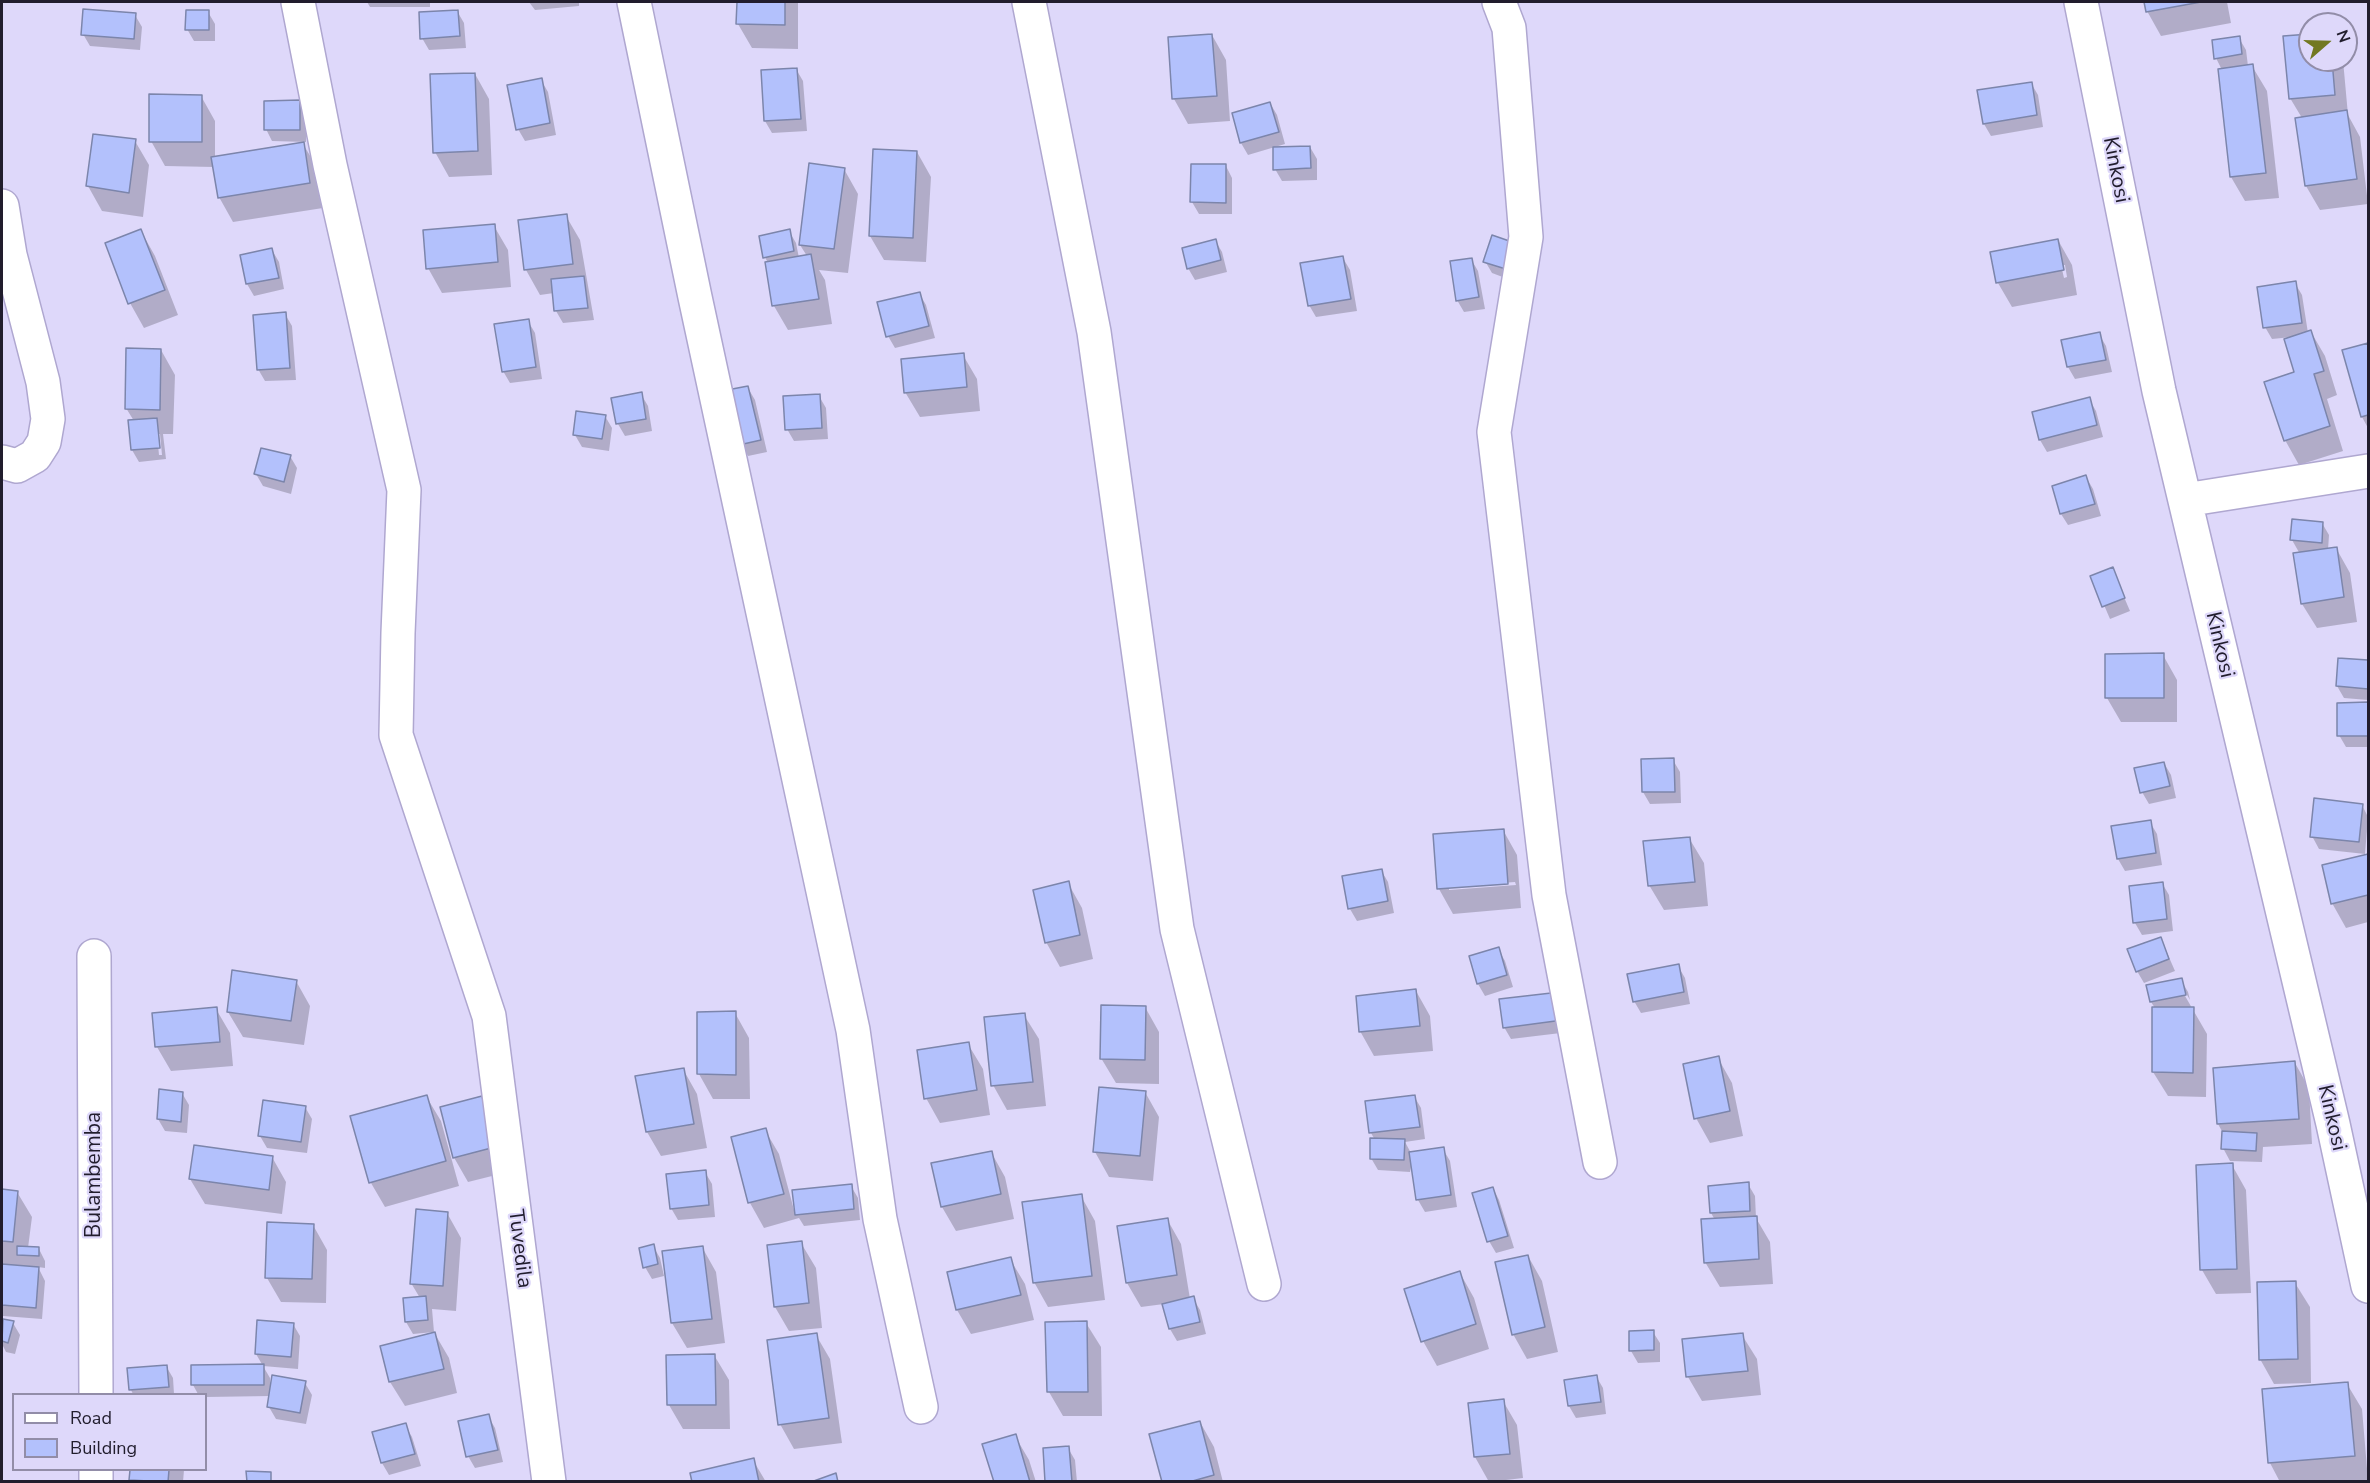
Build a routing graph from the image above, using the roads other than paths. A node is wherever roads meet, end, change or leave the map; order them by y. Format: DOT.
graph roads {
  1 [pos="298,2"];
  2 [pos="634,2"];
  3 [pos="1029,2"];
  4 [pos="1499,2"];
  5 [pos="2080,2"];
  6 [pos="2,206"];
  7 [pos="2,462"];
  8 [pos="2368,471"];
  9 [pos="2185,500"];
  10 [pos="94,956"];
  11 [pos="1600,1162"];
  12 [pos="1264,1284"];
  13 [pos="2368,1286"];
  14 [pos="96,1393"];
  15 [pos="921,1407"];
  16 [pos="549,1482"];
  1 -- 16 [label="street, Tuvedila"];
  2 -- 15 [label="street"];
  3 -- 12 [label="street"];
  4 -- 11 [label="street"];
  5 -- 9 [label="street, Kinkosi"];
  6 -- 7 [label="street"];
  8 -- 9 [label="street"];
  9 -- 13 [label="street, Kinkosi"];
  10 -- 14 [label="street, Bulambemba"];
}
